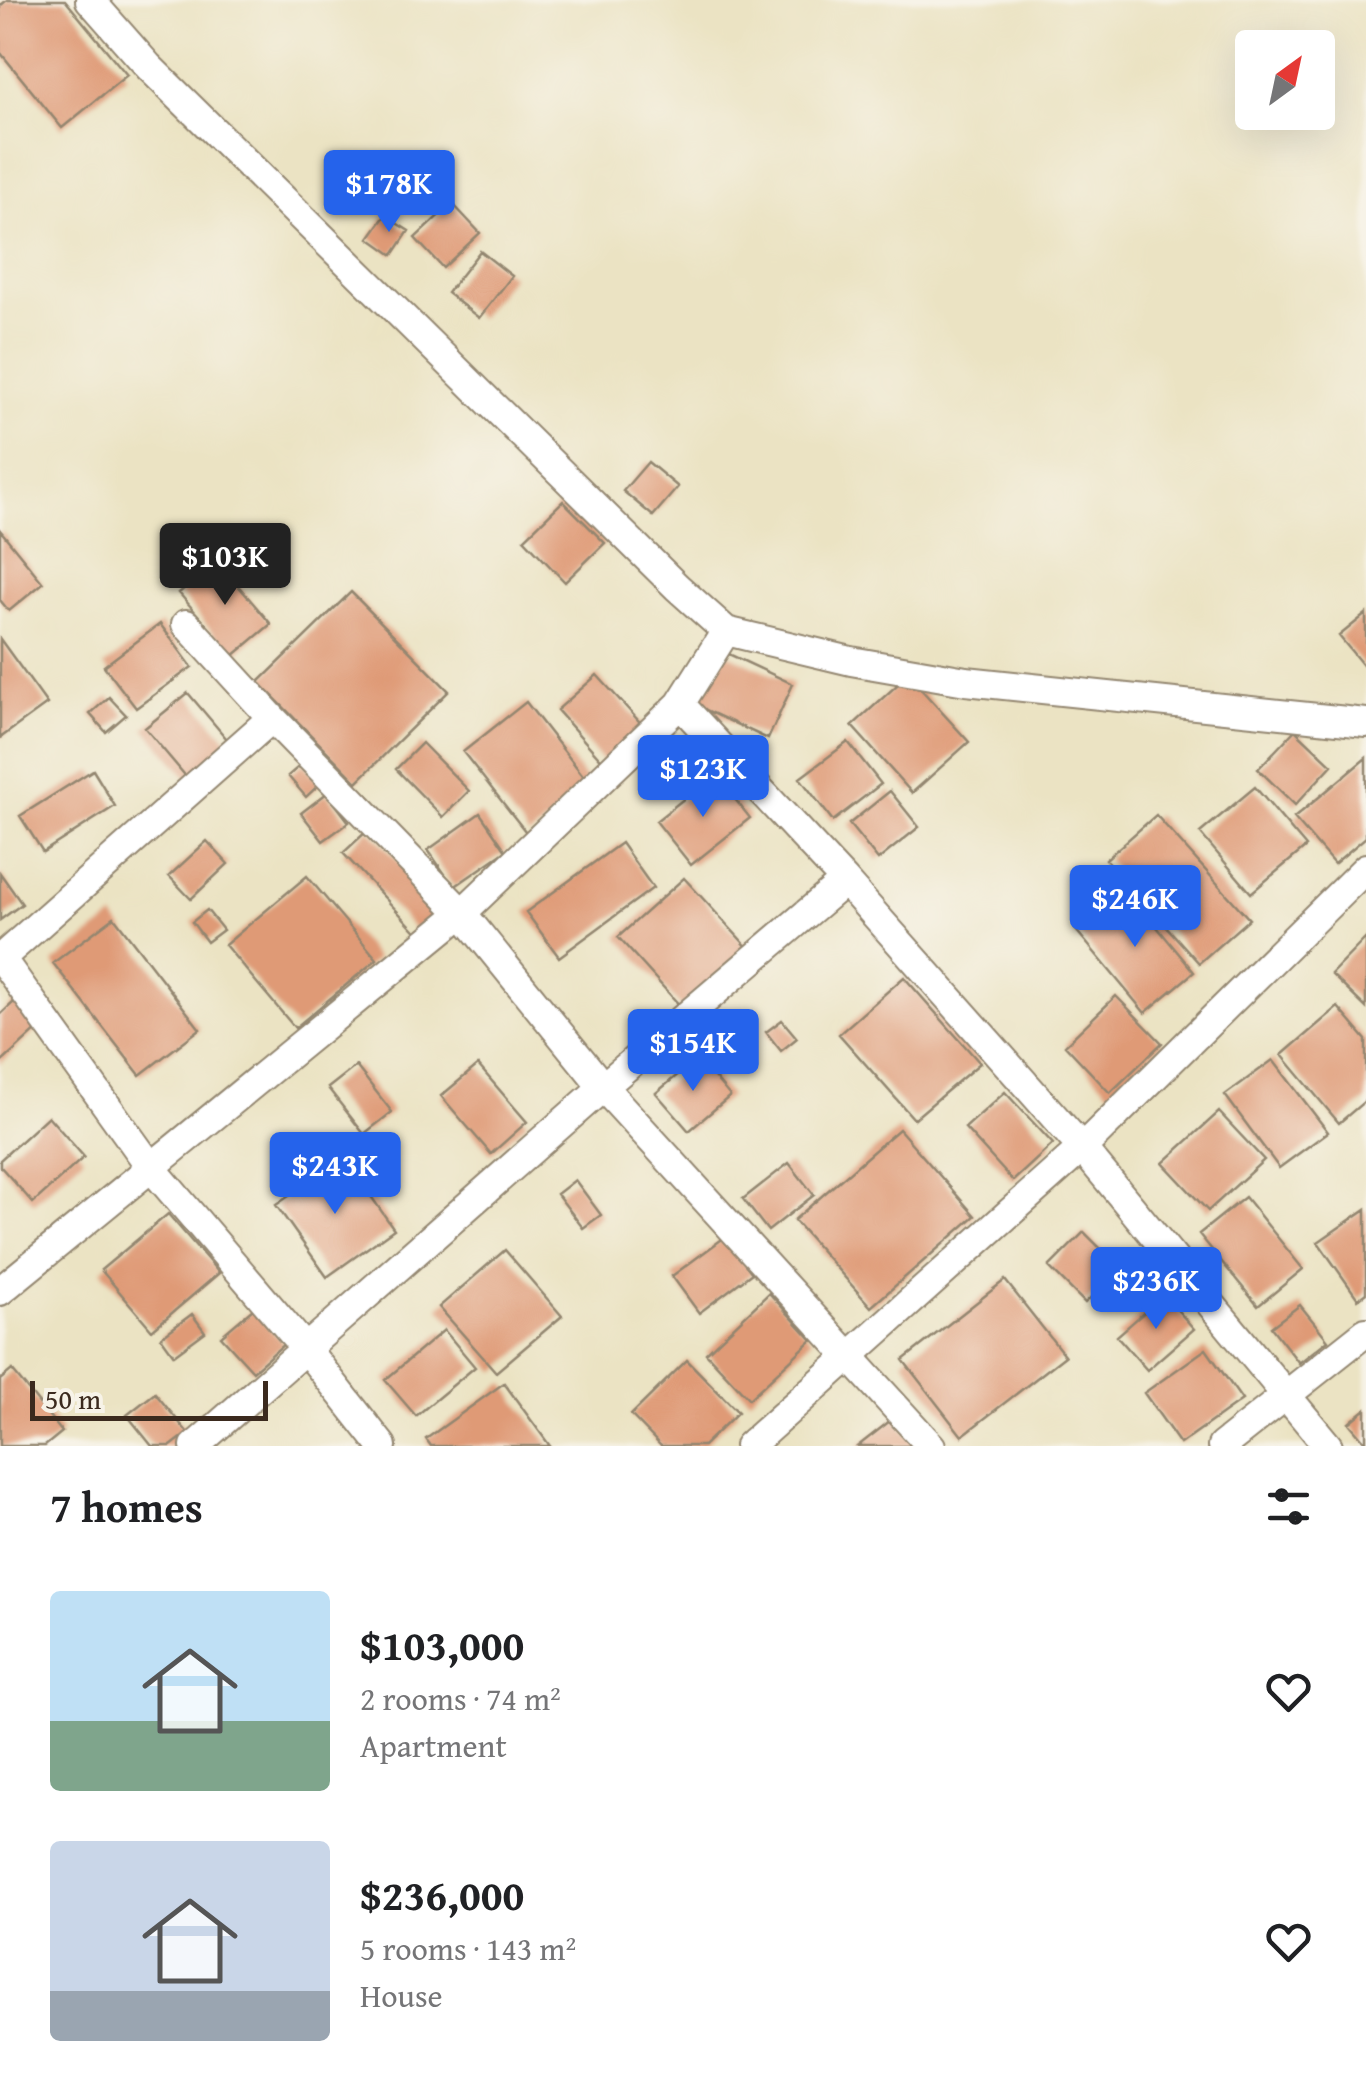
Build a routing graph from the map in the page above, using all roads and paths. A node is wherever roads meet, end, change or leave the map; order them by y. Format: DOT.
graph roads {
  1 [pos="90,0"];
  2 [pos="186,624"];
  3 [pos="726,630"];
  4 [pos="680,704"];
  5 [pos="272,718"];
  6 [pos="1366,723"];
  7 [pos="846,880"];
  8 [pos="1361,885"];
  9 [pos="462,913"];
  10 [pos="0,958"];
  11 [pos="602,1087"];
  12 [pos="1082,1148"];
  13 [pos="150,1166"];
  14 [pos="0,1291"];
  15 [pos="1366,1332"];
  16 [pos="305,1348"];
  17 [pos="848,1355"];
  18 [pos="1285,1396"];
  19 [pos="195,1446"];
  20 [pos="382,1446"];
  21 [pos="749,1446"];
  22 [pos="931,1446"];
  23 [pos="1222,1446"];
  24 [pos="1328,1446"];
  1 -- 3 [label="street"];
  2 -- 5 [label="street"];
  3 -- 4 [label="street"];
  3 -- 6 [label="street"];
  4 -- 7 [label="street"];
  4 -- 9 [label="street"];
  5 -- 9 [label="street"];
  5 -- 10 [label="street"];
  7 -- 11 [label="street"];
  7 -- 12 [label="street"];
  8 -- 12 [label="street"];
  9 -- 11 [label="street"];
  9 -- 13 [label="street"];
  10 -- 13 [label="street"];
  11 -- 16 [label="street"];
  11 -- 17 [label="street"];
  12 -- 17 [label="street"];
  12 -- 18 [label="street"];
  13 -- 14 [label="street"];
  13 -- 16 [label="street"];
  15 -- 18 [label="street"];
  16 -- 19 [label="street"];
  16 -- 20 [label="street"];
  17 -- 21 [label="street"];
  17 -- 22 [label="street"];
  18 -- 23 [label="street"];
  18 -- 24 [label="street"];
}
